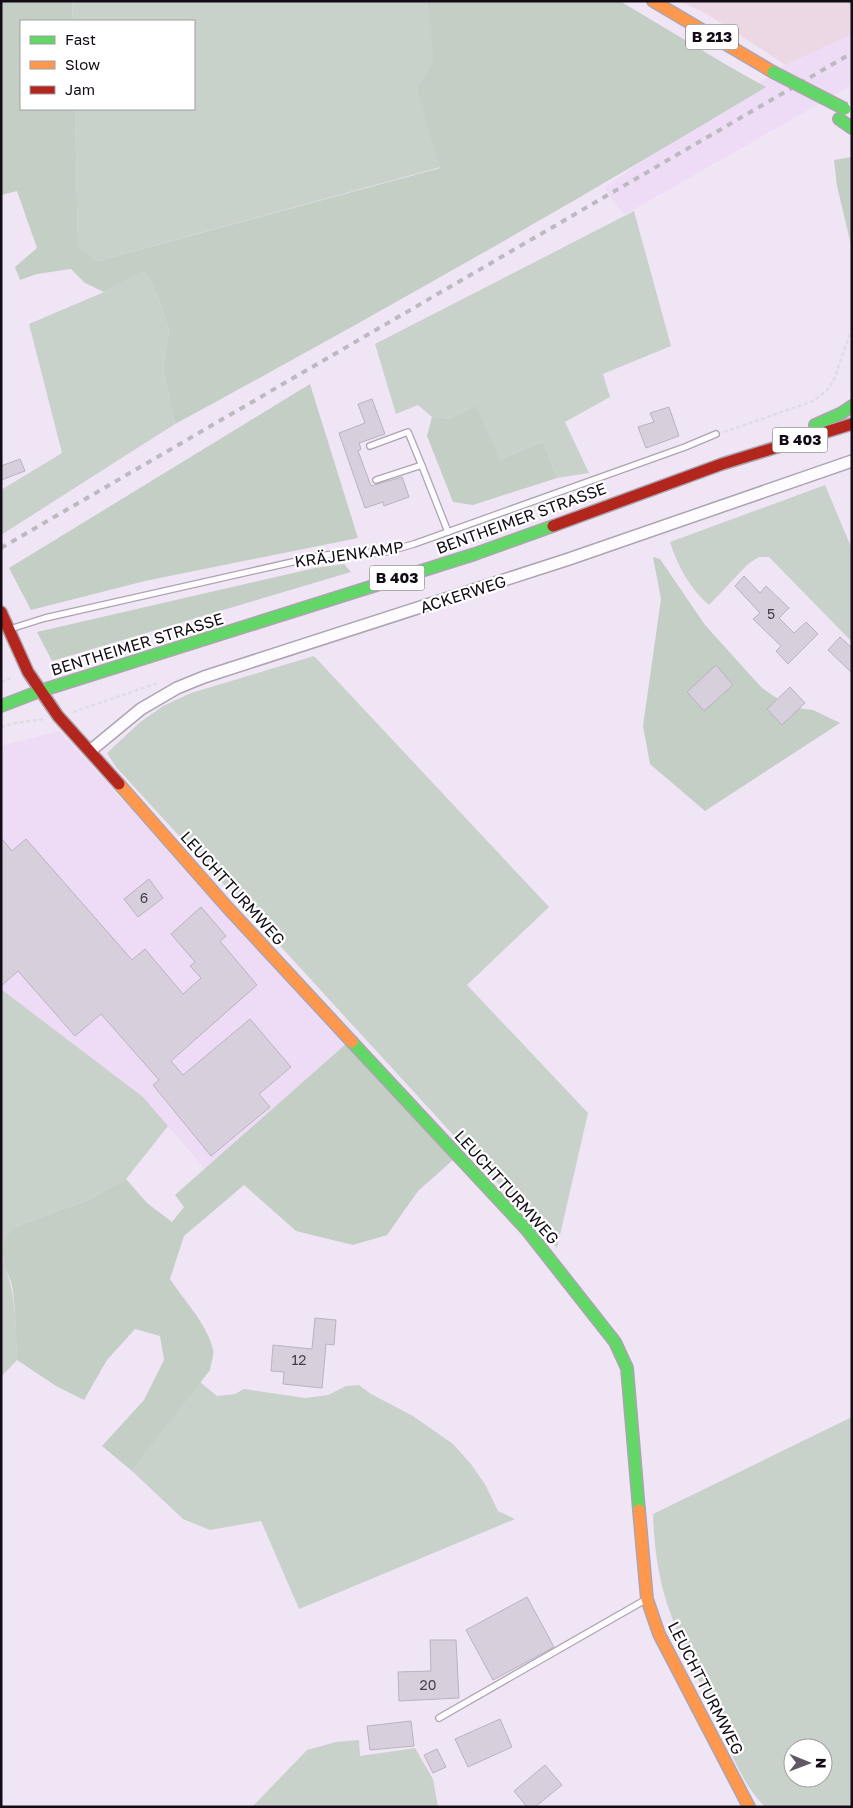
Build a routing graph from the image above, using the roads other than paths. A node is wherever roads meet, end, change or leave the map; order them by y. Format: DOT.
graph roads {
  1 [pos="653,1"];
  2 [pos="845,113"];
  3 [pos="852,128"];
  4 [pos="852,406"];
  5 [pos="852,424"];
  6 [pos="716,434"];
  7 [pos="370,446"];
  8 [pos="748,456"];
  9 [pos="852,461"];
  10 [pos="422,466"];
  11 [pos="376,480"];
  12 [pos="448,532"];
  13 [pos="1,612"];
  14 [pos="5,631"];
  15 [pos="40,691"];
  16 [pos="1,706"];
  17 [pos="90,752"];
  18 [pos="647,1599"];
  19 [pos="439,1718"];
  20 [pos="749,1807"];
  1 -- 2 [label="street, B 213, bridge"];
  2 -- 3 [label="street"];
  4 -- 8 [label="street"];
  5 -- 8 [label="street, BENTHEIMER STRASSE / B 403"];
  6 -- 12 [label="lane, KRÄJENKAMP"];
  7 -- 10 [label="lane"];
  8 -- 15 [label="street, BENTHEIMER STRASSE / B 403"];
  9 -- 17 [label="street, ACKERWEG"];
  10 -- 11 [label="lane"];
  10 -- 12 [label="lane"];
  12 -- 14 [label="lane, KRÄJENKAMP"];
  13 -- 14 [label="street, LEUCHTTURMWEG"];
  14 -- 15 [label="street, LEUCHTTURMWEG"];
  15 -- 16 [label="street, BENTHEIMER STRASSE / B 403"];
  15 -- 17 [label="street, LEUCHTTURMWEG"];
  17 -- 18 [label="street, LEUCHTTURMWEG"];
  18 -- 19 [label="lane"];
  18 -- 20 [label="street, LEUCHTTURMWEG"];
}
